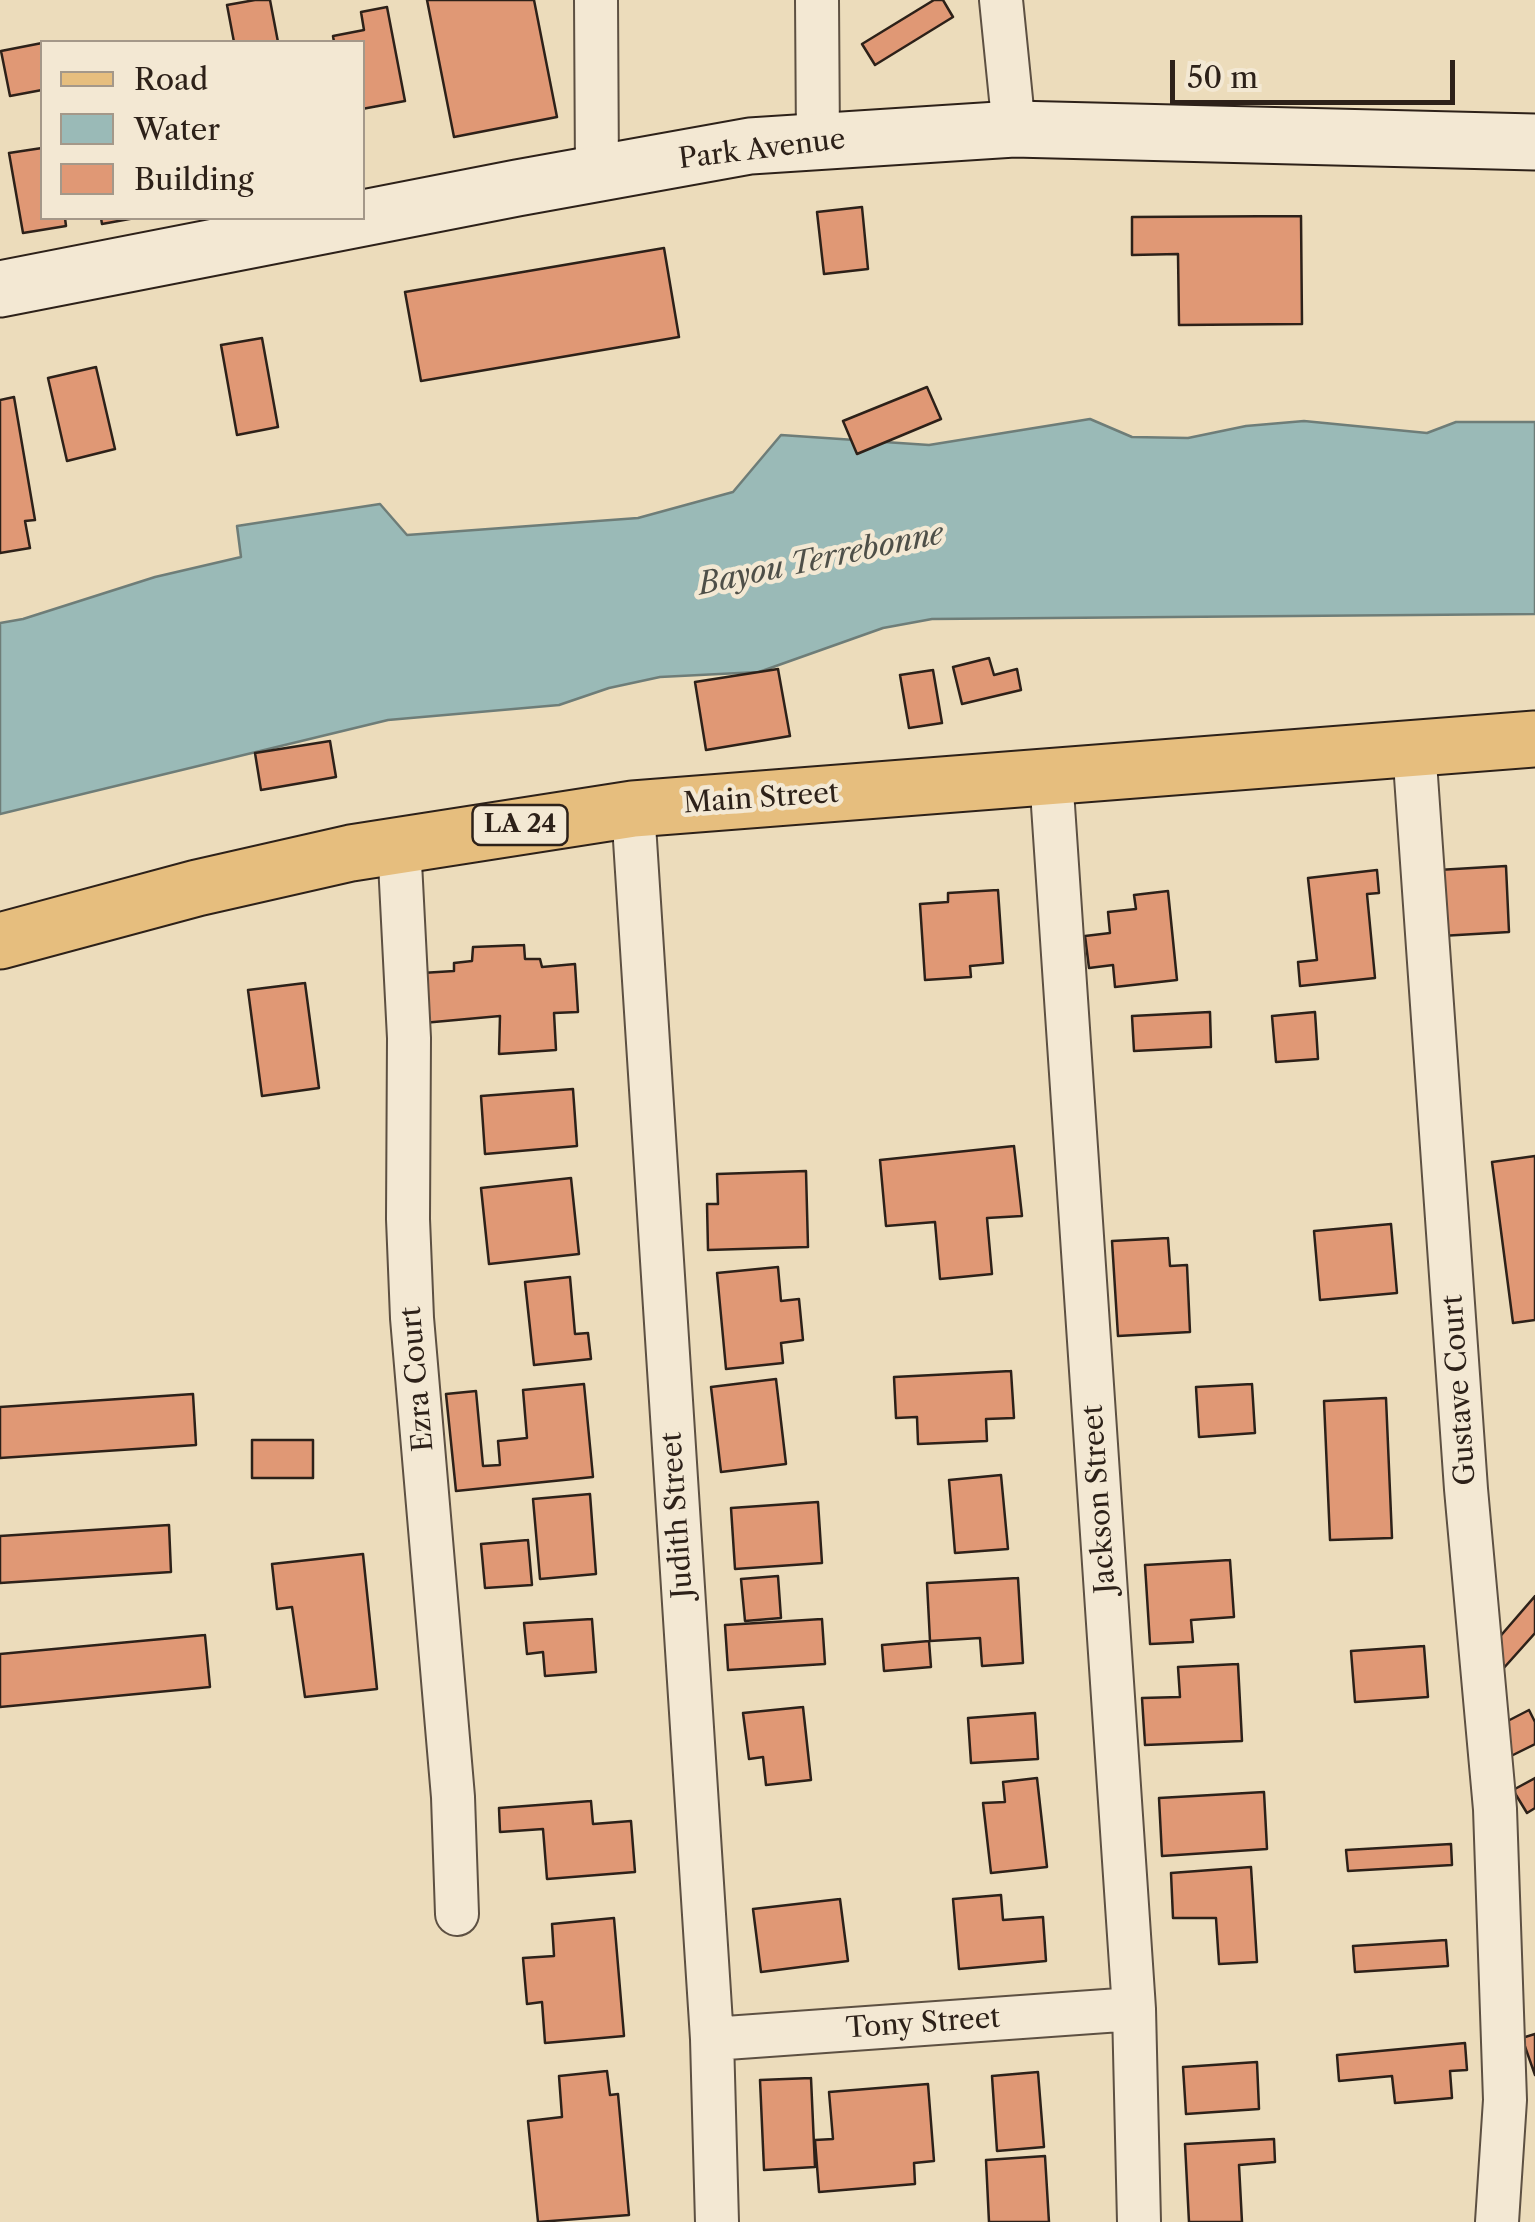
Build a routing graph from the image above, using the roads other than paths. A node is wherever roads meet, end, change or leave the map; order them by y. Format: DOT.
graph roads {
  1 [pos="596,0"];
  2 [pos="817,0"];
  3 [pos="1001,0"];
  4 [pos="1014,129"];
  5 [pos="818,141"];
  6 [pos="1535,142"];
  7 [pos="597,174"];
  8 [pos="365,219"];
  9 [pos="360,220"];
  10 [pos="0,290"];
  11 [pos="1535,739"];
  12 [pos="1414,748"];
  13 [pos="1051,776"];
  14 [pos="632,808"];
  15 [pos="398,844"];
  16 [pos="0,941"];
  17 [pos="457,1914"];
  18 [pos="1134,2009"];
  19 [pos="712,2039"];
  20 [pos="717,2222"];
  21 [pos="1139,2222"];
  22 [pos="1497,2222"];
  1 -- 7 [label="street"];
  2 -- 5 [label="street"];
  3 -- 4 [label="street"];
  4 -- 5 [label="main road, Park Avenue"];
  4 -- 6 [label="main road, Park Avenue"];
  5 -- 7 [label="main road, Park Avenue"];
  7 -- 8 [label="main road, Park Avenue"];
  9 -- 10 [label="main road, Park Avenue"];
  11 -- 12 [label="main road, Main Street / LA 24"];
  12 -- 13 [label="main road, Main Street / LA 24"];
  12 -- 22 [label="street, Gustave Court"];
  13 -- 14 [label="main road, Main Street / LA 24"];
  13 -- 18 [label="street, Jackson Street"];
  14 -- 15 [label="main road, Main Street / LA 24"];
  14 -- 19 [label="street, Judith Street"];
  15 -- 16 [label="main road, Main Street / LA 24"];
  15 -- 17 [label="street, Ezra Court"];
  18 -- 19 [label="street, Tony Street"];
  18 -- 21 [label="street, Jackson Street"];
  19 -- 20 [label="street, Judith Street"];
}
